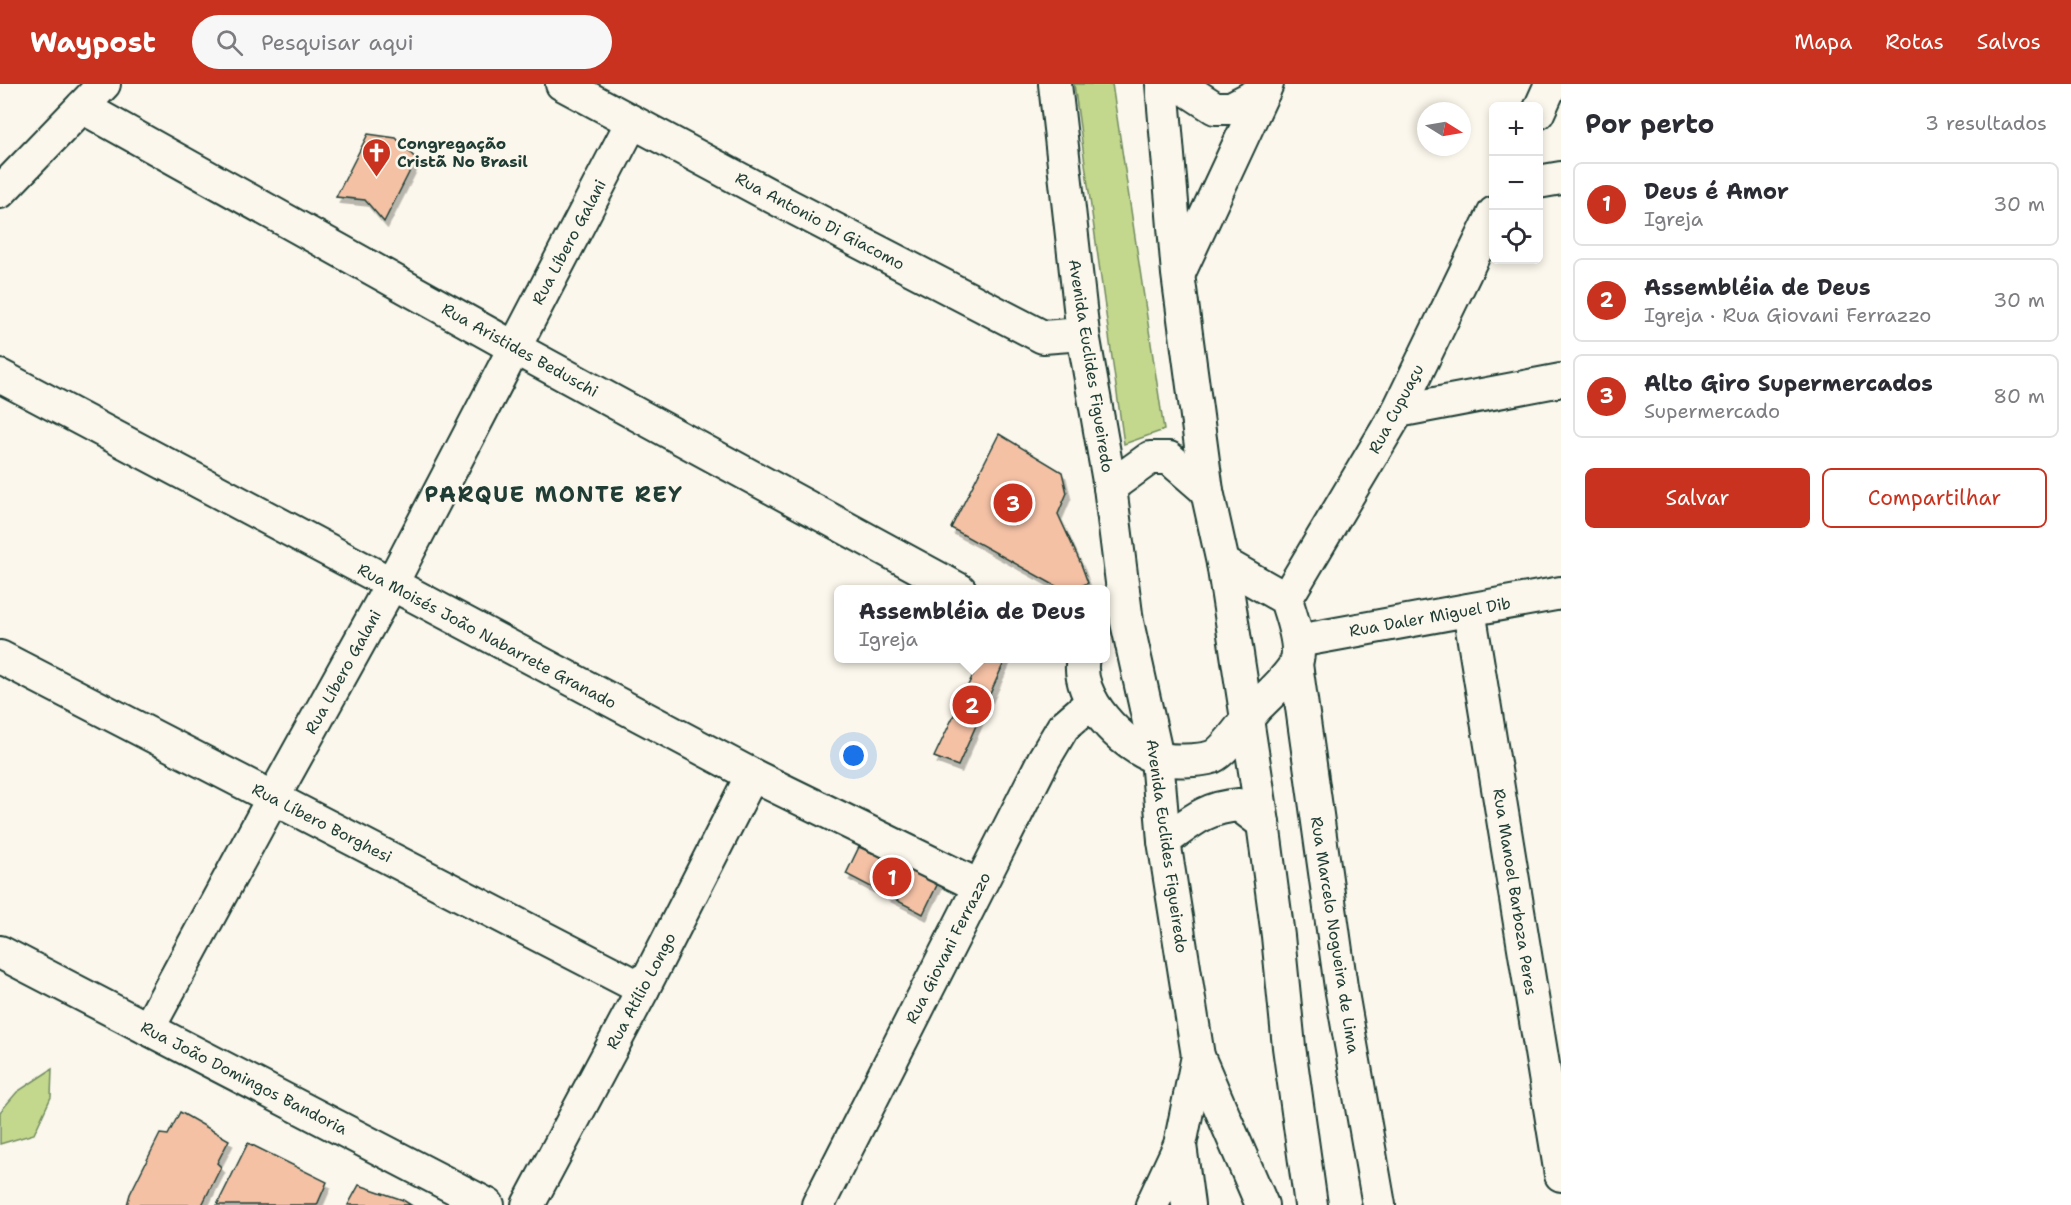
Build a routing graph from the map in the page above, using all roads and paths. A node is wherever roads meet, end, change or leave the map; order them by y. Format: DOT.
graph roads {
  1 [pos="104,84"];
  2 [pos="562,84"];
  3 [pos="1055,84"];
  4 [pos="1161,84"];
  5 [pos="1178,84"];
  6 [pos="1551,84"];
  7 [pos="1266,87"];
  8 [pos="1543,103"];
  9 [pos="82,107"];
  10 [pos="632,122"];
  11 [pos="1561,178"];
  12 [pos="1543,181"];
  13 [pos="0,192"];
  14 [pos="1489,223"];
  15 [pos="1178,274"];
  16 [pos="1083,334"];
  17 [pos="513,347"];
  18 [pos="0,376"];
  19 [pos="1561,380"];
  20 [pos="1398,411"];
  21 [pos="1110,487"];
  22 [pos="1208,492"];
  23 [pos="1223,563"];
  24 [pos="391,585"];
  25 [pos="951,585"];
  26 [pos="1561,593"];
  27 [pos="1286,599"];
  28 [pos="1468,610"];
  29 [pos="1116,631"];
  30 [pos="1297,653"];
  31 [pos="0,657"];
  32 [pos="1082,663"];
  33 [pos="1092,702"];
  34 [pos="1247,717"];
  35 [pos="1157,758"];
  36 [pos="752,775"];
  37 [pos="273,798"];
  38 [pos="1263,823"];
  39 [pos="1164,841"];
  40 [pos="979,886"];
  41 [pos="0,952"];
  42 [pos="643,989"];
  43 [pos="148,1029"];
  44 [pos="1198,1056"];
  45 [pos="1180,1145"];
  46 [pos="1561,1175"];
  47 [pos="488,1205"];
  48 [pos="528,1205"];
  49 [pos="818,1205"];
  50 [pos="1152,1205"];
  51 [pos="1188,1205"];
  52 [pos="1262,1205"];
  53 [pos="1311,1205"];
  54 [pos="1379,1205"];
  1 -- 9 [label="street"];
  2 -- 10 [label="street, Rua Antonio Di Giacomo"];
  3 -- 16 [label="street, Avenida Euclides Figueiredo"];
  4 -- 15 [label="street"];
  5 -- 7 [label="street"];
  6 -- 8 [label="street"];
  7 -- 15 [label="street"];
  9 -- 13 [label="street"];
  9 -- 17 [label="street, Rua Aristides Beduschi"];
  10 -- 16 [label="street, Rua Antonio Di Giacomo"];
  10 -- 17 [label="street, Rua Líbero Galani"];
  11 -- 12 [label="street"];
  14 -- 20 [label="street, Rua Cupuaçu"];
  15 -- 22 [label="street"];
  16 -- 21 [label="street, Avenida Euclides Figueiredo"];
  17 -- 24 [label="street, Rua Líbero Galani"];
  17 -- 25 [label="street, Rua Aristides Beduschi"];
  18 -- 24 [label="street, Rua Moisés João Nabarrete Granado"];
  19 -- 20 [label="street"];
  20 -- 27 [label="street, Rua Cupuaçu"];
  21 -- 22 [label="street"];
  21 -- 29 [label="street, Avenida Euclides Figueiredo"];
  22 -- 23 [label="street"];
  23 -- 27 [label="street"];
  23 -- 34 [label="street"];
  24 -- 36 [label="street, Rua Moisés João Nabarrete Granado"];
  24 -- 37 [label="street, Rua Líbero Galani"];
  26 -- 28 [label="street, Rua Daler Miguel Dib"];
  27 -- 30 [label="street"];
  28 -- 30 [label="street, Rua Daler Miguel Dib"];
  28 -- 46 [label="street, Rua Manoel Barboza Peres"];
  29 -- 35 [label="street, Avenida Euclides Figueiredo"];
  30 -- 34 [label="street"];
  30 -- 54 [label="street, Rua Marcelo Nogueira de Lima"];
  31 -- 37 [label="street, Rua Líbero Borghesi"];
  32 -- 33 [label="street"];
  33 -- 35 [label="street"];
  33 -- 40 [label="street, Rua Giovani Ferrazzo"];
  34 -- 35 [label="street"];
  34 -- 38 [label="street"];
  35 -- 39 [label="street, Avenida Euclides Figueiredo"];
  36 -- 40 [label="street, Rua Moisés João Nabarrete Granado"];
  36 -- 42 [label="street, Rua Atílio Longo"];
  37 -- 42 [label="street, Rua Líbero Borghesi"];
  37 -- 43 [label="street, Rua Líbero Galani"];
  38 -- 39 [label="street"];
  38 -- 53 [label="street"];
  39 -- 44 [label="street, Avenida Euclides Figueiredo"];
  40 -- 49 [label="street, Rua Giovani Ferrazzo"];
  41 -- 43 [label="street, Rua João Domingos Bandoria"];
  42 -- 48 [label="street, Rua Atílio Longo"];
  43 -- 47 [label="street, Rua João Domingos Bandoria"];
  44 -- 45 [label="street"];
  44 -- 52 [label="street, Avenida Euclides Figueiredo"];
  45 -- 50 [label="street"];
  45 -- 51 [label="street"];
}
